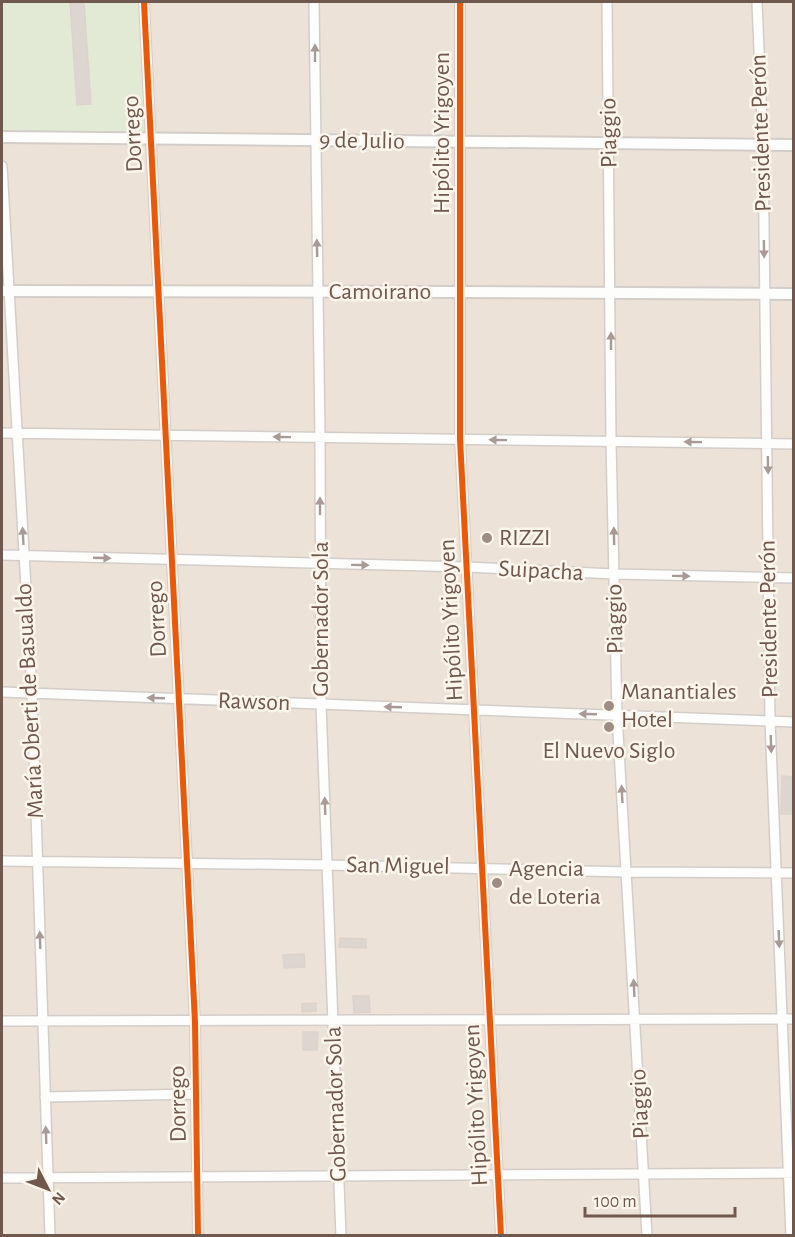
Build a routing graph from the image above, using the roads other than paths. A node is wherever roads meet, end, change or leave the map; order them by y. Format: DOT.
graph roads {
  1 [pos="144,2"];
  2 [pos="314,2"];
  3 [pos="460,2"];
  4 [pos="607,2"];
  5 [pos="757,2"];
  6 [pos="2,137"];
  7 [pos="151,139"];
  8 [pos="315,140"];
  9 [pos="460,142"];
  10 [pos="609,143"];
  11 [pos="763,145"];
  12 [pos="794,145"];
  13 [pos="2,166"];
  14 [pos="5,291"];
  15 [pos="159,291"];
  16 [pos="318,291"];
  17 [pos="460,292"];
  18 [pos="610,293"];
  19 [pos="765,294"];
  20 [pos="794,294"];
  21 [pos="2,433"];
  22 [pos="17,433"];
  23 [pos="166,435"];
  24 [pos="320,437"];
  25 [pos="460,439"];
  26 [pos="611,441"];
  27 [pos="767,443"];
  28 [pos="794,444"];
  29 [pos="2,555"];
  30 [pos="24,555"];
  31 [pos="172,560"];
  32 [pos="321,564"];
  33 [pos="466,567"];
  34 [pos="614,574"];
  35 [pos="769,578"];
  36 [pos="794,578"];
  37 [pos="2,692"];
  38 [pos="32,693"];
  39 [pos="178,699"];
  40 [pos="321,704"];
  41 [pos="473,710"];
  42 [pos="617,716"];
  43 [pos="770,721"];
  44 [pos="794,722"];
  45 [pos="2,861"];
  46 [pos="37,861"];
  47 [pos="187,863"];
  48 [pos="327,865"];
  49 [pos="482,868"];
  50 [pos="627,872"];
  51 [pos="777,873"];
  52 [pos="794,873"];
  53 [pos="635,1019"];
  54 [pos="782,1019"];
  55 [pos="794,1019"];
  56 [pos="490,1020"];
  57 [pos="2,1021"];
  58 [pos="42,1021"];
  59 [pos="333,1021"];
  60 [pos="195,1022"];
  61 [pos="196,1094"];
  62 [pos="45,1097"];
  63 [pos="791,1173"];
  64 [pos="644,1174"];
  65 [pos="498,1175"];
  66 [pos="339,1176"];
  67 [pos="197,1177"];
  68 [pos="2,1178"];
  69 [pos="48,1178"];
  70 [pos="50,1236"];
  71 [pos="198,1236"];
  72 [pos="341,1236"];
  73 [pos="501,1236"];
  74 [pos="647,1236"];
  75 [pos="791,1236"];
  1 -- 7 [label="street, Dorrego"];
  8 -- 2 [label="street, Gobernador Sola, one-way"];
  3 -- 9 [label="street, Hipólito Yrigoyen"];
  4 -- 10 [label="street, Piaggio"];
  5 -- 11 [label="street, Presidente Perón"];
  6 -- 7 [label="street, 9 de Julio"];
  7 -- 8 [label="street, 9 de Julio"];
  7 -- 15 [label="street, Dorrego"];
  8 -- 9 [label="street, 9 de Julio"];
  16 -- 8 [label="street, Gobernador Sola, one-way"];
  9 -- 10 [label="street, 9 de Julio"];
  9 -- 17 [label="street, Hipólito Yrigoyen"];
  10 -- 11 [label="street, 9 de Julio"];
  10 -- 18 [label="street, Piaggio"];
  11 -- 12 [label="street, 9 de Julio"];
  11 -- 19 [label="street, Presidente Perón, one-way"];
  13 -- 14 [label="street, María Oberti de Basualdo"];
  14 -- 15 [label="street, Camoirano"];
  14 -- 22 [label="street, María Oberti de Basualdo"];
  15 -- 16 [label="street, Camoirano"];
  15 -- 23 [label="street, Dorrego"];
  16 -- 17 [label="street, Camoirano"];
  16 -- 24 [label="street, Gobernador Sola"];
  17 -- 18 [label="street, Camoirano"];
  17 -- 25 [label="street, Hipólito Yrigoyen"];
  18 -- 19 [label="street, Camoirano"];
  26 -- 18 [label="street, Piaggio, one-way"];
  19 -- 20 [label="street, Camoirano"];
  19 -- 27 [label="street, Presidente Perón"];
  21 -- 22 [label="street"];
  22 -- 23 [label="street"];
  30 -- 22 [label="street, María Oberti de Basualdo, one-way"];
  24 -- 23 [label="street, one-way"];
  23 -- 31 [label="street, Dorrego"];
  24 -- 25 [label="street"];
  32 -- 24 [label="street, Gobernador Sola, one-way"];
  26 -- 25 [label="street, one-way"];
  25 -- 33 [label="street, Hipólito Yrigoyen"];
  27 -- 26 [label="street, one-way"];
  34 -- 26 [label="street, Piaggio, one-way"];
  27 -- 28 [label="street"];
  27 -- 35 [label="street, Presidente Perón, one-way"];
  29 -- 30 [label="street, Suipacha"];
  30 -- 31 [label="street, Suipacha, one-way"];
  30 -- 38 [label="street, María Oberti de Basualdo"];
  31 -- 32 [label="street, Suipacha"];
  31 -- 39 [label="street, Dorrego"];
  32 -- 33 [label="street, Suipacha, one-way"];
  32 -- 40 [label="street, Gobernador Sola"];
  33 -- 34 [label="street, Suipacha"];
  33 -- 41 [label="street, Hipólito Yrigoyen"];
  34 -- 35 [label="street, Suipacha, one-way"];
  34 -- 42 [label="street, Piaggio"];
  35 -- 36 [label="street, Suipacha"];
  35 -- 43 [label="street, Presidente Perón"];
  37 -- 38 [label="street, Rawson"];
  39 -- 38 [label="street, Rawson, one-way"];
  38 -- 46 [label="street, María Oberti de Basualdo"];
  39 -- 40 [label="street, Rawson"];
  39 -- 47 [label="street, Dorrego"];
  41 -- 40 [label="street, Rawson, one-way"];
  48 -- 40 [label="street, Gobernador Sola, one-way"];
  42 -- 41 [label="street, Rawson, one-way"];
  41 -- 49 [label="street, Hipólito Yrigoyen"];
  42 -- 43 [label="street, Rawson"];
  50 -- 42 [label="street, Piaggio, one-way"];
  43 -- 44 [label="street, Rawson"];
  43 -- 51 [label="street, Presidente Perón, one-way"];
  45 -- 46 [label="street, San Miguel"];
  46 -- 47 [label="street, San Miguel"];
  58 -- 46 [label="street, María Oberti de Basualdo, one-way"];
  47 -- 48 [label="street, San Miguel"];
  47 -- 60 [label="street, Dorrego"];
  48 -- 49 [label="street, San Miguel"];
  48 -- 59 [label="street, Gobernador Sola"];
  49 -- 50 [label="street, San Miguel"];
  49 -- 56 [label="street, Hipólito Yrigoyen"];
  50 -- 51 [label="street, San Miguel"];
  53 -- 50 [label="street, Piaggio, one-way"];
  51 -- 52 [label="street, San Miguel"];
  51 -- 54 [label="street, Presidente Perón, one-way"];
  53 -- 54 [label="street"];
  53 -- 56 [label="street"];
  53 -- 64 [label="street, Piaggio"];
  54 -- 55 [label="street"];
  54 -- 63 [label="street, Presidente Perón"];
  56 -- 59 [label="street"];
  56 -- 65 [label="street, Hipólito Yrigoyen"];
  57 -- 58 [label="street"];
  58 -- 60 [label="street"];
  58 -- 62 [label="street, María Oberti de Basualdo"];
  59 -- 60 [label="street"];
  59 -- 66 [label="street, Gobernador Sola"];
  60 -- 61 [label="street, Dorrego"];
  61 -- 62 [label="street"];
  61 -- 67 [label="street, Dorrego"];
  69 -- 62 [label="street, María Oberti de Basualdo, one-way"];
  63 -- 64 [label="street"];
  63 -- 75 [label="street, Presidente Perón"];
  64 -- 65 [label="street"];
  64 -- 74 [label="street, Piaggio"];
  65 -- 66 [label="street"];
  65 -- 73 [label="street, Hipólito Yrigoyen"];
  66 -- 67 [label="street"];
  66 -- 72 [label="street, Gobernador Sola"];
  67 -- 69 [label="street"];
  67 -- 71 [label="street, Dorrego"];
  68 -- 69 [label="street"];
  69 -- 70 [label="street, María Oberti de Basualdo"];
}
